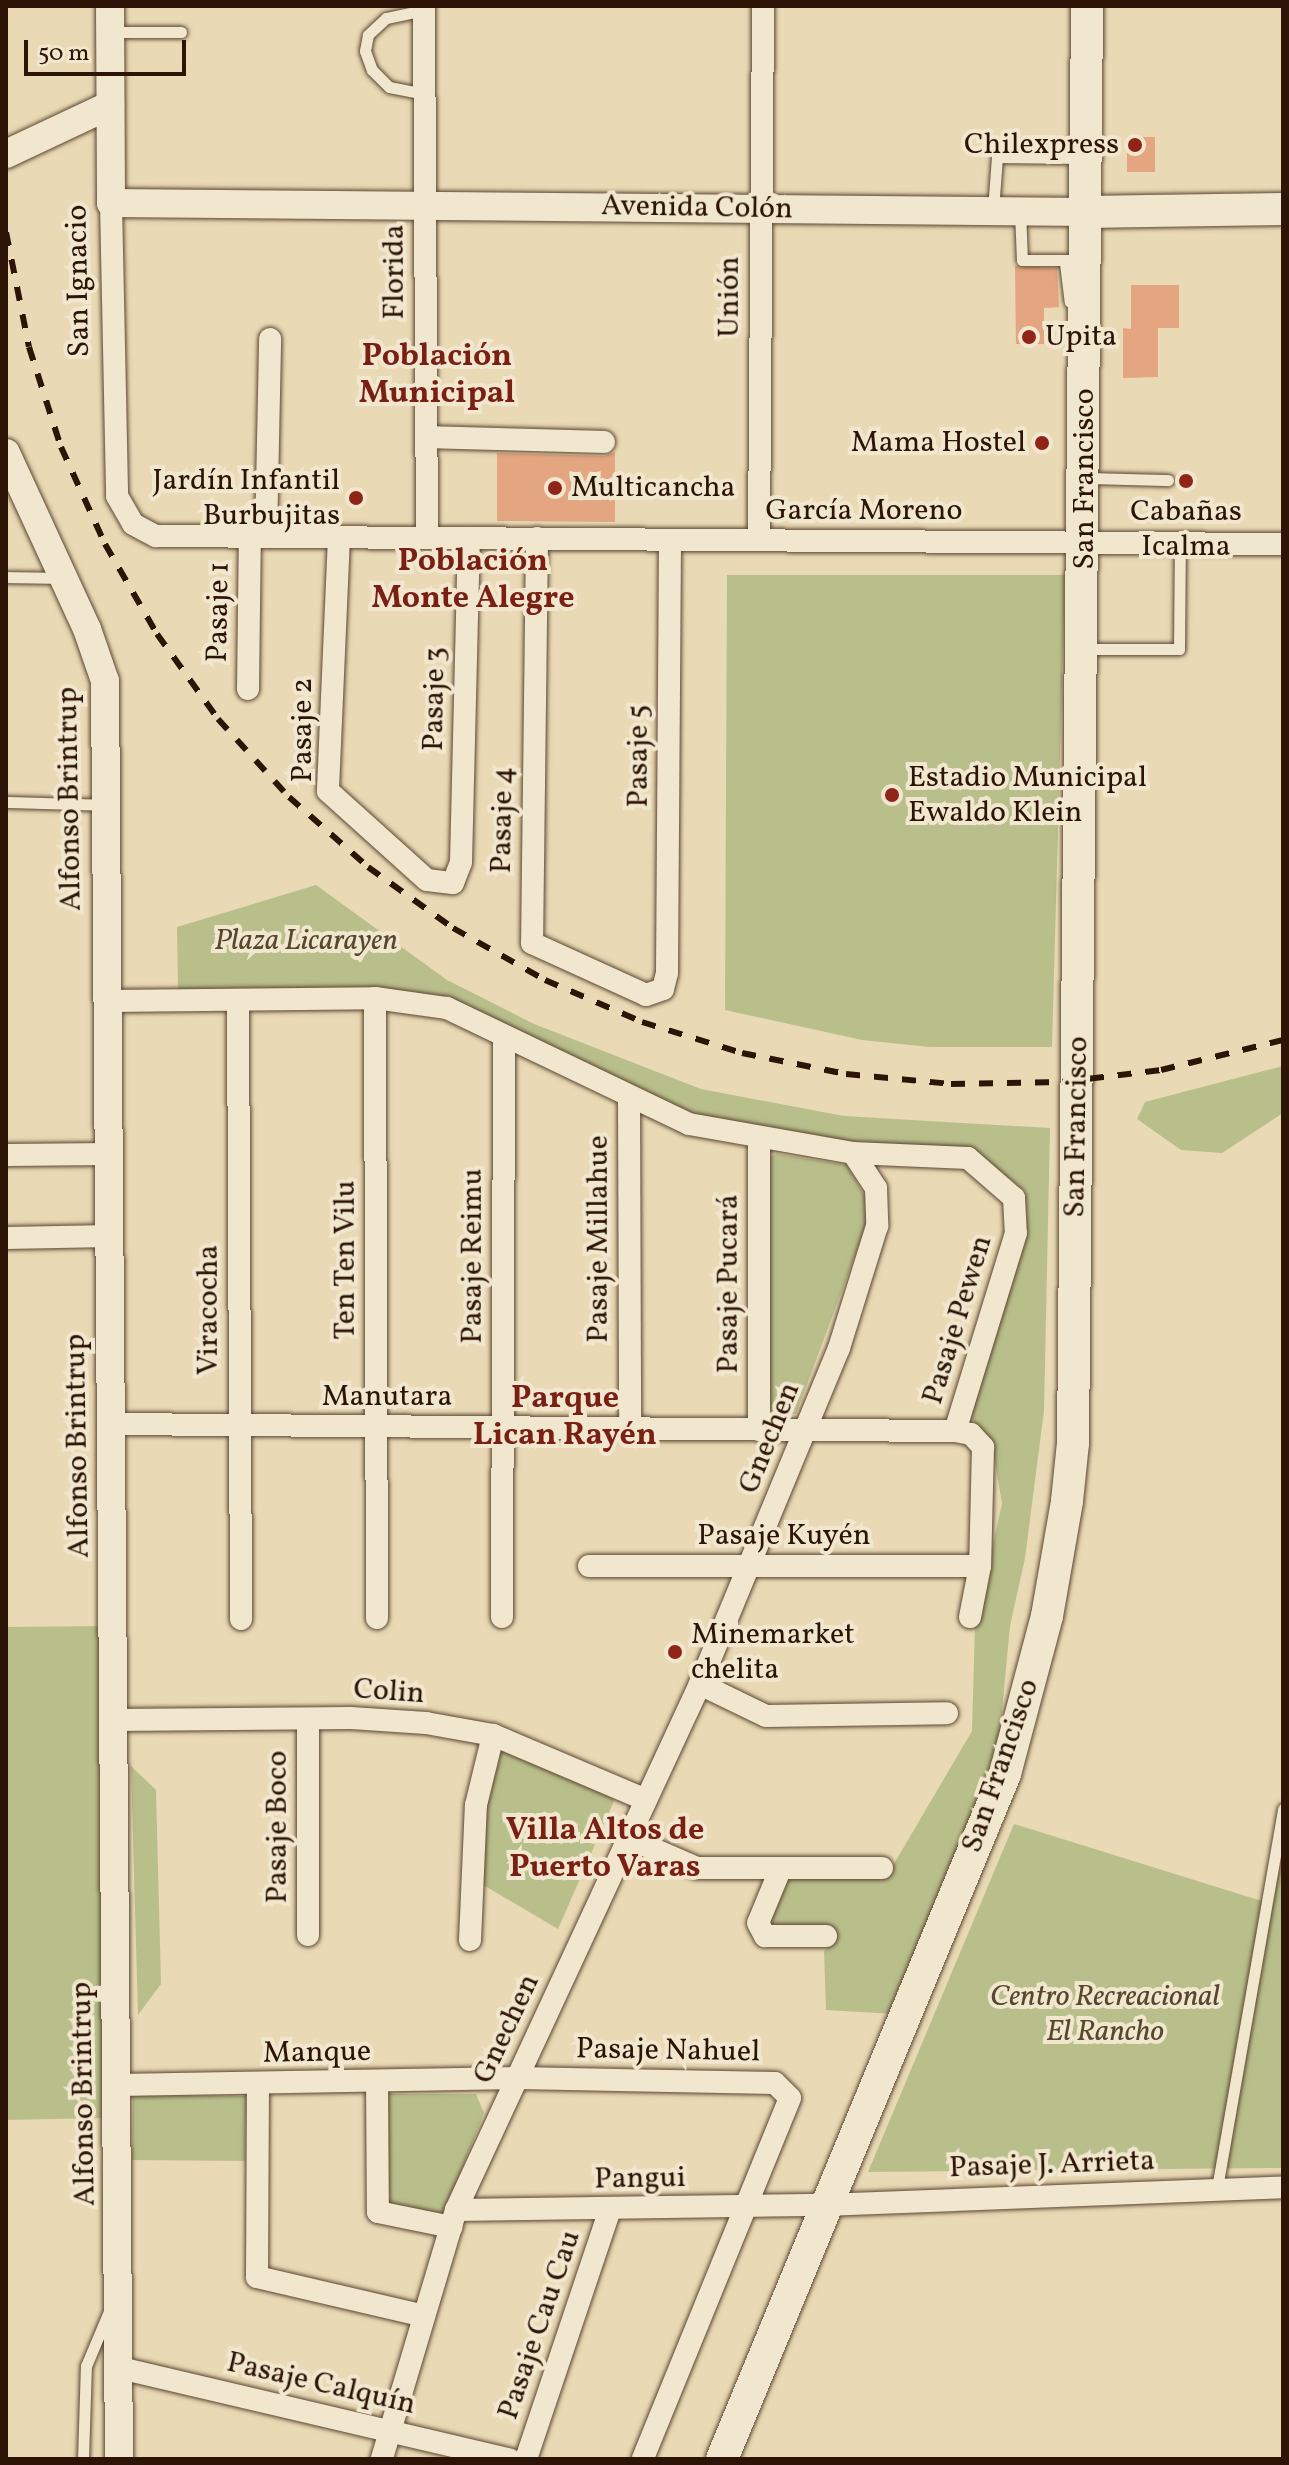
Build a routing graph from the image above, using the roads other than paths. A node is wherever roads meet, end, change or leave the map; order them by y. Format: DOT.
graph roads {
  1 [pos="763,6"];
  2 [pos="1087,6"];
  3 [pos="424,8"];
  4 [pos="110,19"];
  5 [pos="181,32"];
  6 [pos="424,94"];
  7 [pos="110,105"];
  8 [pos="6,154"];
  9 [pos="1087,158"];
  10 [pos="111,203"];
  11 [pos="425,206"];
  12 [pos="761,209"];
  13 [pos="1283,209"];
  14 [pos="1006,211"];
  15 [pos="1087,212"];
  16 [pos="1076,261"];
  17 [pos="270,339"];
  18 [pos="426,437"];
  19 [pos="604,442"];
  20 [pos="6,453"];
  21 [pos="1085,478"];
  22 [pos="1168,480"];
  23 [pos="156,536"];
  24 [pos="258,536"];
  25 [pos="339,537"];
  26 [pos="427,538"];
  27 [pos="469,538"];
  28 [pos="537,538"];
  29 [pos="670,540"];
  30 [pos="759,540"];
  31 [pos="1085,542"];
  32 [pos="1180,544"];
  33 [pos="1283,544"];
  34 [pos="6,577"];
  35 [pos="63,578"];
  36 [pos="1084,649"];
  37 [pos="248,689"];
  38 [pos="6,802"];
  39 [pos="106,805"];
  40 [pos="461,862"];
  41 [pos="667,973"];
  42 [pos="375,998"];
  43 [pos="108,1001"];
  44 [pos="238,1001"];
  45 [pos="504,1039"];
  46 [pos="629,1097"];
  47 [pos="759,1139"];
  48 [pos="853,1153"];
  49 [pos="109,1154"];
  50 [pos="6,1155"];
  51 [pos="110,1236"];
  52 [pos="6,1238"];
  53 [pos="112,1424"];
  54 [pos="240,1426"];
  55 [pos="377,1427"];
  56 [pos="503,1428"];
  57 [pos="630,1429"];
  58 [pos="759,1430"];
  59 [pos="806,1430"];
  60 [pos="955,1431"];
  61 [pos="589,1566"];
  62 [pos="752,1566"];
  63 [pos="980,1566"];
  64 [pos="502,1617"];
  65 [pos="970,1617"];
  66 [pos="377,1618"];
  67 [pos="241,1619"];
  68 [pos="700,1684"];
  69 [pos="947,1713"];
  70 [pos="308,1719"];
  71 [pos="114,1720"];
  72 [pos="493,1735"];
  73 [pos="646,1800"];
  74 [pos="1283,1809"];
  75 [pos="628,1838"];
  76 [pos="882,1868"];
  77 [pos="780,1870"];
  78 [pos="308,1935"];
  79 [pos="826,1936"];
  80 [pos="470,1940"];
  81 [pos="518,2078"];
  82 [pos="377,2082"];
  83 [pos="258,2084"];
  84 [pos="118,2085"];
  85 [pos="1283,2187"];
  86 [pos="1217,2188"];
  87 [pos="824,2205"];
  88 [pos="745,2207"];
  89 [pos="610,2210"];
  90 [pos="454,2219"];
  91 [pos="120,2297"];
  92 [pos="424,2316"];
  93 [pos="120,2368"];
  94 [pos="389,2431"];
  95 [pos="83,2459"];
  96 [pos="119,2459"];
  97 [pos="382,2459"];
  98 [pos="509,2459"];
  99 [pos="526,2459"];
  100 [pos="643,2459"];
  101 [pos="722,2459"];
  1 -- 12 [label="street, Unión"];
  2 -- 9 [label="main road, San Francisco"];
  3 -- 6 [label="street, Florida"];
  3 -- 6 [label="lane"];
  4 -- 5 [label="lane"];
  4 -- 7 [label="street, San Ignacio"];
  6 -- 11 [label="street, Florida"];
  7 -- 8 [label="street"];
  7 -- 10 [label="street, San Ignacio"];
  9 -- 14 [label="lane"];
  9 -- 15 [label="main road, San Francisco"];
  10 -- 11 [label="street, Avenida Colón"];
  10 -- 23 [label="street, San Ignacio"];
  11 -- 12 [label="street, Avenida Colón"];
  11 -- 18 [label="street, Florida"];
  12 -- 14 [label="street, Avenida Colón"];
  12 -- 30 [label="street, Unión"];
  13 -- 15 [label="main road, Avenida Colón"];
  14 -- 15 [label="street, Avenida Colón"];
  14 -- 16 [label="lane"];
  15 -- 16 [label="main road, San Francisco"];
  16 -- 21 [label="main road, San Francisco"];
  17 -- 24 [label="street, Pasaje 1"];
  18 -- 19 [label="street"];
  18 -- 26 [label="street, Florida"];
  20 -- 35 [label="street, Alfonso Brintrup"];
  21 -- 22 [label="lane"];
  21 -- 31 [label="main road, San Francisco"];
  23 -- 24 [label="street, García Moreno"];
  24 -- 25 [label="street, García Moreno"];
  24 -- 37 [label="street, Pasaje 1"];
  25 -- 26 [label="street, García Moreno"];
  25 -- 40 [label="street, Pasaje 2"];
  26 -- 27 [label="street, García Moreno"];
  27 -- 28 [label="street, García Moreno"];
  27 -- 40 [label="street, Pasaje 3"];
  28 -- 29 [label="street, García Moreno"];
  28 -- 41 [label="street, Pasaje 4"];
  29 -- 30 [label="street, García Moreno"];
  29 -- 41 [label="street, Pasaje 5"];
  30 -- 31 [label="street, García Moreno"];
  31 -- 32 [label="street, García Moreno"];
  31 -- 36 [label="main road, San Francisco"];
  32 -- 33 [label="street, García Moreno"];
  32 -- 36 [label="lane"];
  34 -- 35 [label="lane"];
  35 -- 39 [label="street, Alfonso Brintrup"];
  36 -- 87 [label="main road, San Francisco"];
  38 -- 39 [label="lane"];
  39 -- 43 [label="street, Alfonso Brintrup"];
  42 -- 44 [label="street"];
  42 -- 45 [label="street"];
  42 -- 55 [label="street, Ten Ten Vilu"];
  43 -- 44 [label="street"];
  43 -- 49 [label="street, Alfonso Brintrup"];
  44 -- 54 [label="street, Viracocha"];
  45 -- 46 [label="street"];
  45 -- 56 [label="street, Pasaje Reimu"];
  46 -- 47 [label="street"];
  46 -- 57 [label="street, Pasaje Millahue"];
  47 -- 48 [label="street"];
  47 -- 58 [label="street, Pasaje Pucará"];
  48 -- 59 [label="street, Gnechen"];
  48 -- 60 [label="street, Pasaje Pewen"];
  49 -- 50 [label="street"];
  49 -- 51 [label="street, Alfonso Brintrup"];
  51 -- 52 [label="street"];
  51 -- 53 [label="street, Alfonso Brintrup"];
  53 -- 54 [label="street, Manutara"];
  53 -- 71 [label="street, Alfonso Brintrup"];
  54 -- 55 [label="street, Manutara"];
  54 -- 67 [label="street, Viracocha"];
  55 -- 56 [label="street, Manutara"];
  55 -- 66 [label="street, Ten Ten Vilu"];
  56 -- 57 [label="street, Manutara"];
  56 -- 64 [label="street, Pasaje Reimu"];
  57 -- 58 [label="street, Manutara"];
  58 -- 59 [label="street, Manutara"];
  59 -- 60 [label="street, Manutara"];
  59 -- 62 [label="street, Gnechen"];
  60 -- 63 [label="street, Pasaje Pewen"];
  61 -- 62 [label="street, Pasaje Kuyén"];
  62 -- 63 [label="street, Pasaje Kuyén"];
  62 -- 68 [label="street, Gnechen"];
  63 -- 65 [label="street, Pasaje Pewen"];
  68 -- 69 [label="street"];
  68 -- 73 [label="street, Gnechen"];
  70 -- 71 [label="street, Colin"];
  70 -- 72 [label="street, Colin"];
  70 -- 78 [label="street, Pasaje Boco"];
  71 -- 84 [label="street, Alfonso Brintrup"];
  72 -- 73 [label="street, Colin"];
  72 -- 80 [label="street"];
  73 -- 75 [label="street, Gnechen"];
  74 -- 86 [label="lane"];
  75 -- 77 [label="street"];
  75 -- 81 [label="street, Gnechen"];
  76 -- 77 [label="street"];
  77 -- 79 [label="street"];
  81 -- 82 [label="street, Manque"];
  81 -- 88 [label="street, Pasaje Nahuel"];
  81 -- 90 [label="street, Gnechen"];
  82 -- 83 [label="street, Manque"];
  82 -- 90 [label="street, Pangui"];
  83 -- 84 [label="street, Manque"];
  83 -- 92 [label="street"];
  84 -- 91 [label="street, Alfonso Brintrup"];
  85 -- 86 [label="street, Pasaje J. Arrieta"];
  86 -- 87 [label="street, Pasaje J. Arrieta"];
  87 -- 88 [label="street, Pangui"];
  87 -- 101 [label="main road, San Francisco"];
  88 -- 89 [label="street, Pangui"];
  88 -- 100 [label="street"];
  89 -- 90 [label="street, Pangui"];
  89 -- 99 [label="street, Pasaje Cau Cau"];
  90 -- 92 [label="street, Gnechen"];
  91 -- 93 [label="street, Alfonso Brintrup"];
  91 -- 95 [label="lane"];
  92 -- 94 [label="street, Gnechen"];
  93 -- 94 [label="street, Pasaje Calquín"];
  93 -- 96 [label="street, Alfonso Brintrup"];
  94 -- 97 [label="street, Gnechen"];
  94 -- 98 [label="street, Pasaje Calquín"];
}
